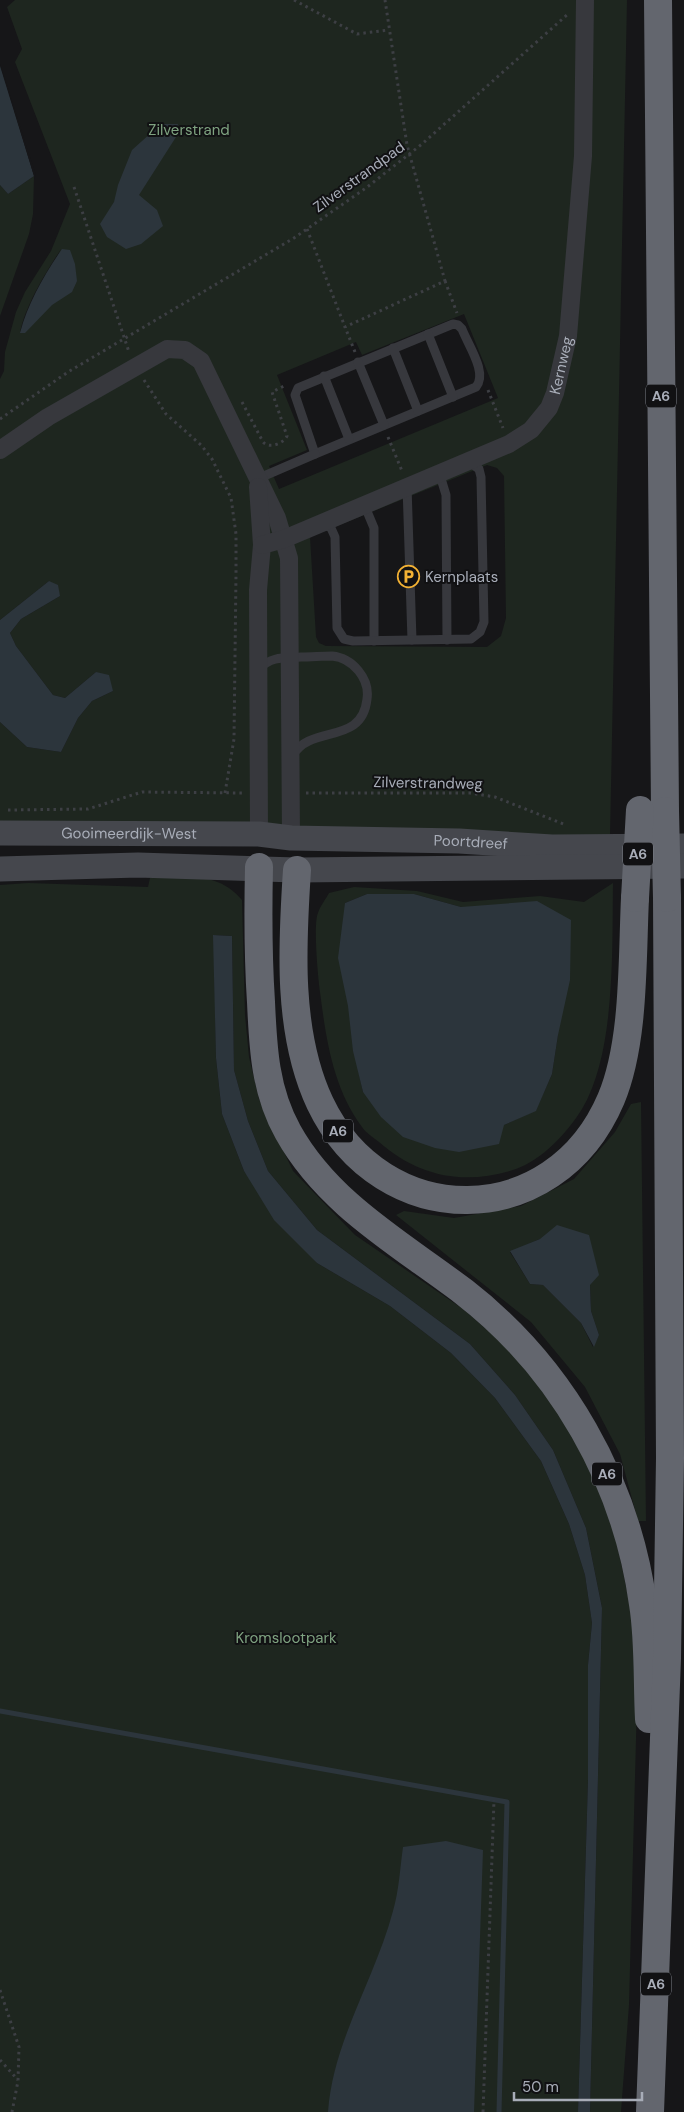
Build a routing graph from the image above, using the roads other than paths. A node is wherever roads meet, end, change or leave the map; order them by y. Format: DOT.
graph roads {
  1 [pos="585,0"];
  2 [pos="658,0"];
  3 [pos="428,334"];
  4 [pos="393,348"];
  5 [pos="358,362"];
  6 [pos="324,376"];
  7 [pos="454,397"];
  8 [pos="418,411"];
  9 [pos="384,426"];
  10 [pos="349,439"];
  11 [pos="0,450"];
  12 [pos="315,454"];
  13 [pos="466,461"];
  14 [pos="438,472"];
  15 [pos="257,479"];
  16 [pos="408,486"];
  17 [pos="364,504"];
  18 [pos="319,524"];
  19 [pos="284,539"];
  20 [pos="262,545"];
  21 [pos="412,640"];
  22 [pos="447,640"];
  23 [pos="374,641"];
  24 [pos="290,658"];
  25 [pos="258,670"];
  26 [pos="290,760"];
  27 [pos="653,811"];
  28 [pos="0,833"];
  29 [pos="259,834"];
  30 [pos="291,838"];
  31 [pos="684,846"];
  32 [pos="684,866"];
  33 [pos="258,867"];
  34 [pos="0,869"];
  35 [pos="297,870"];
  36 [pos="661,1856"];
  37 [pos="650,2112"];
  1 -- 13 [label="street, Kernweg"];
  2 -- 27 [label="highway, A6"];
  3 -- 4 [label="lane"];
  3 -- 7 [label="lane"];
  3 -- 7 [label="lane"];
  4 -- 5 [label="lane"];
  4 -- 8 [label="lane"];
  5 -- 6 [label="lane"];
  5 -- 9 [label="lane"];
  6 -- 10 [label="lane"];
  6 -- 12 [label="lane"];
  7 -- 8 [label="lane"];
  8 -- 9 [label="lane"];
  9 -- 10 [label="lane"];
  10 -- 12 [label="lane"];
  11 -- 15 [label="street"];
  12 -- 15 [label="lane"];
  13 -- 14 [label="street, Kernweg"];
  13 -- 22 [label="lane"];
  14 -- 16 [label="street, Kernweg"];
  14 -- 22 [label="lane"];
  15 -- 19 [label="street"];
  15 -- 20 [label="street"];
  16 -- 17 [label="street, Kernweg"];
  16 -- 21 [label="lane"];
  17 -- 18 [label="street, Kernweg"];
  17 -- 23 [label="lane"];
  18 -- 19 [label="street, Kernweg"];
  18 -- 23 [label="lane"];
  19 -- 20 [label="street, Kernweg"];
  19 -- 24 [label="street"];
  20 -- 25 [label="street"];
  21 -- 22 [label="lane"];
  21 -- 23 [label="lane"];
  24 -- 25 [label="lane"];
  24 -- 26 [label="street"];
  24 -- 26 [label="lane"];
  25 -- 29 [label="street"];
  26 -- 30 [label="street"];
  27 -- 35 [label="highway, A6, bridge"];
  27 -- 36 [label="highway, A6, bridge"];
  28 -- 29 [label="main road, Gooimeerdijk-West"];
  29 -- 30 [label="main road, Poortdreef"];
  29 -- 33 [label="main road"];
  30 -- 31 [label="main road, Poortdreef"];
  30 -- 35 [label="main road"];
  32 -- 35 [label="main road, Poortdreef"];
  33 -- 34 [label="main road, Gooimeerdijk-West"];
  33 -- 35 [label="main road, Poortdreef"];
  33 -- 36 [label="highway, A6"];
  36 -- 37 [label="highway, A6"];
}
